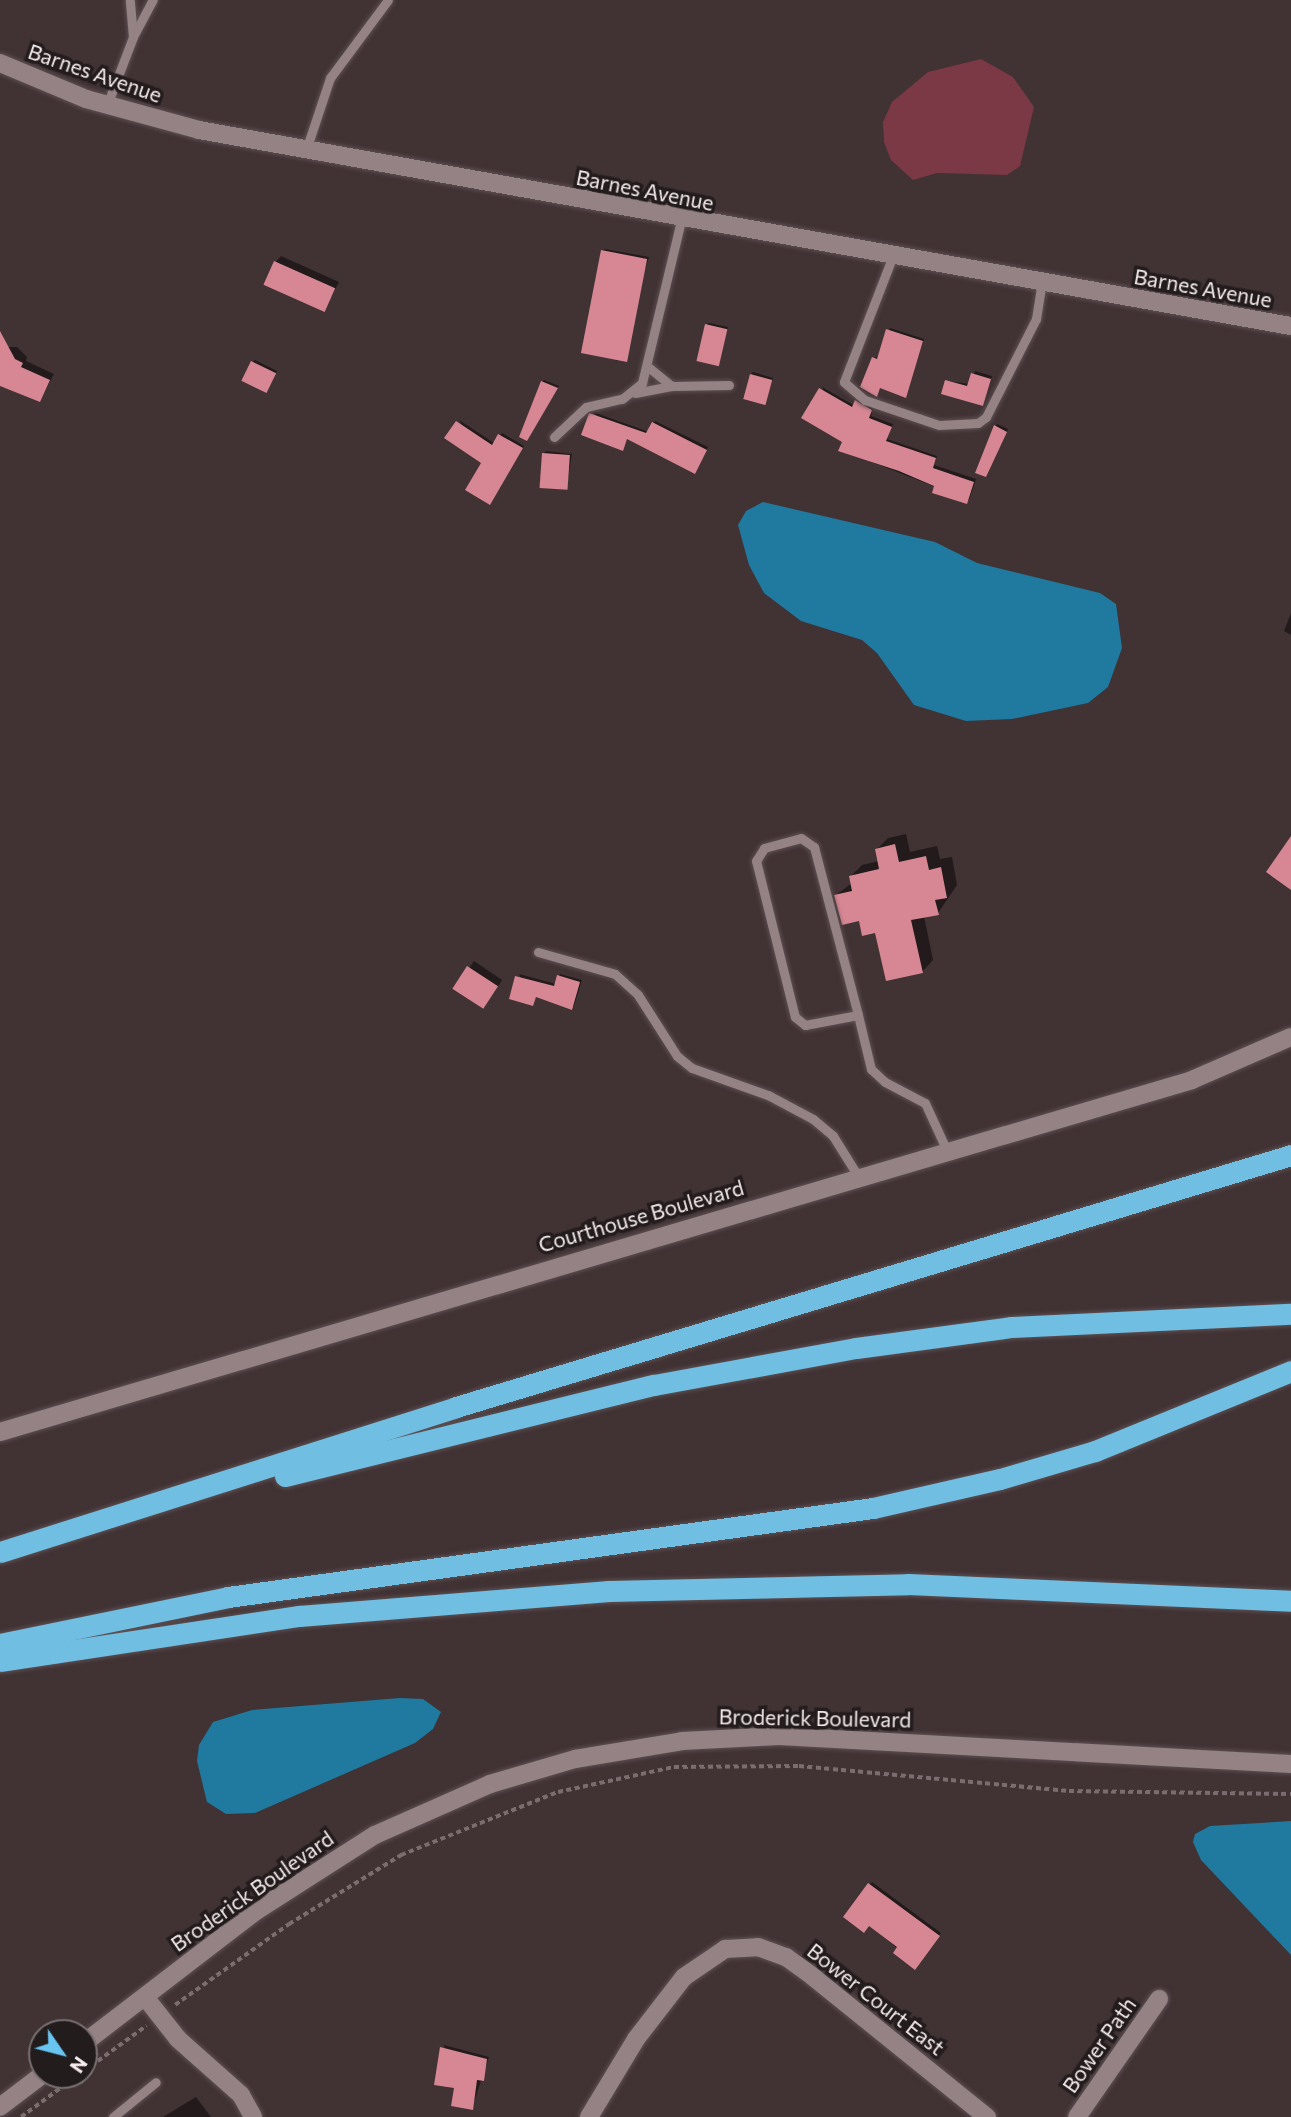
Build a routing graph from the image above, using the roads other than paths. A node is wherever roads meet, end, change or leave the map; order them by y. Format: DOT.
graph roads {
  1 [pos="130,0"];
  2 [pos="153,0"];
  3 [pos="388,0"];
  4 [pos="133,37"];
  5 [pos="0,63"];
  6 [pos="107,105"];
  7 [pos="306,150"];
  8 [pos="681,220"];
  9 [pos="892,258"];
  10 [pos="1042,283"];
  11 [pos="1291,327"];
  12 [pos="648,366"];
  13 [pos="729,385"];
  14 [pos="672,387"];
  15 [pos="635,393"];
  16 [pos="554,438"];
  17 [pos="538,952"];
  18 [pos="858,1015"];
  19 [pos="1291,1037"];
  20 [pos="947,1151"];
  21 [pos="1291,1156"];
  22 [pos="858,1176"];
  23 [pos="1291,1314"];
  24 [pos="1291,1371"];
  25 [pos="0,1432"];
  26 [pos="79,1527"];
  27 [pos="0,1552"];
  28 [pos="1291,1601"];
  29 [pos="0,1644"];
  30 [pos="0,1661"];
  31 [pos="1291,1764"];
  32 [pos="145,1997"];
  33 [pos="1159,1999"];
  34 [pos="98,2032"];
  35 [pos="156,2082"];
  36 [pos="28,2086"];
  37 [pos="0,2107"];
  38 [pos="113,2117"];
  39 [pos="253,2117"];
  40 [pos="589,2117"];
  41 [pos="987,2117"];
  42 [pos="1077,2117"];
  1 -- 4 [label="lane"];
  2 -- 4 [label="lane"];
  3 -- 7 [label="lane"];
  4 -- 6 [label="lane"];
  5 -- 6 [label="street, Barnes Avenue"];
  6 -- 7 [label="street, Barnes Avenue"];
  7 -- 8 [label="street, Barnes Avenue"];
  8 -- 9 [label="street, Barnes Avenue"];
  8 -- 12 [label="lane"];
  9 -- 10 [label="street, Barnes Avenue"];
  9 -- 10 [label="lane"];
  10 -- 11 [label="street, Barnes Avenue"];
  12 -- 14 [label="lane"];
  12 -- 15 [label="lane"];
  13 -- 14 [label="lane"];
  14 -- 15 [label="lane"];
  15 -- 16 [label="lane"];
  17 -- 22 [label="lane"];
  18 -- 18 [label="lane"];
  18 -- 20 [label="lane"];
  19 -- 20 [label="street, Courthouse Boulevard"];
  20 -- 22 [label="street, Courthouse Boulevard"];
  21 -- 26 [label="highway"];
  22 -- 25 [label="street, Courthouse Boulevard"];
  23 -- 26 [label="highway"];
  24 -- 29 [label="highway"];
  26 -- 27 [label="highway"];
  28 -- 30 [label="highway"];
  31 -- 32 [label="street, Broderick Boulevard"];
  32 -- 34 [label="street, Broderick Boulevard"];
  32 -- 39 [label="street"];
  33 -- 42 [label="street, Bower Path"];
  35 -- 38 [label="lane"];
  36 -- 37 [label="street"];
  40 -- 41 [label="street, Bower Court East"];
}
